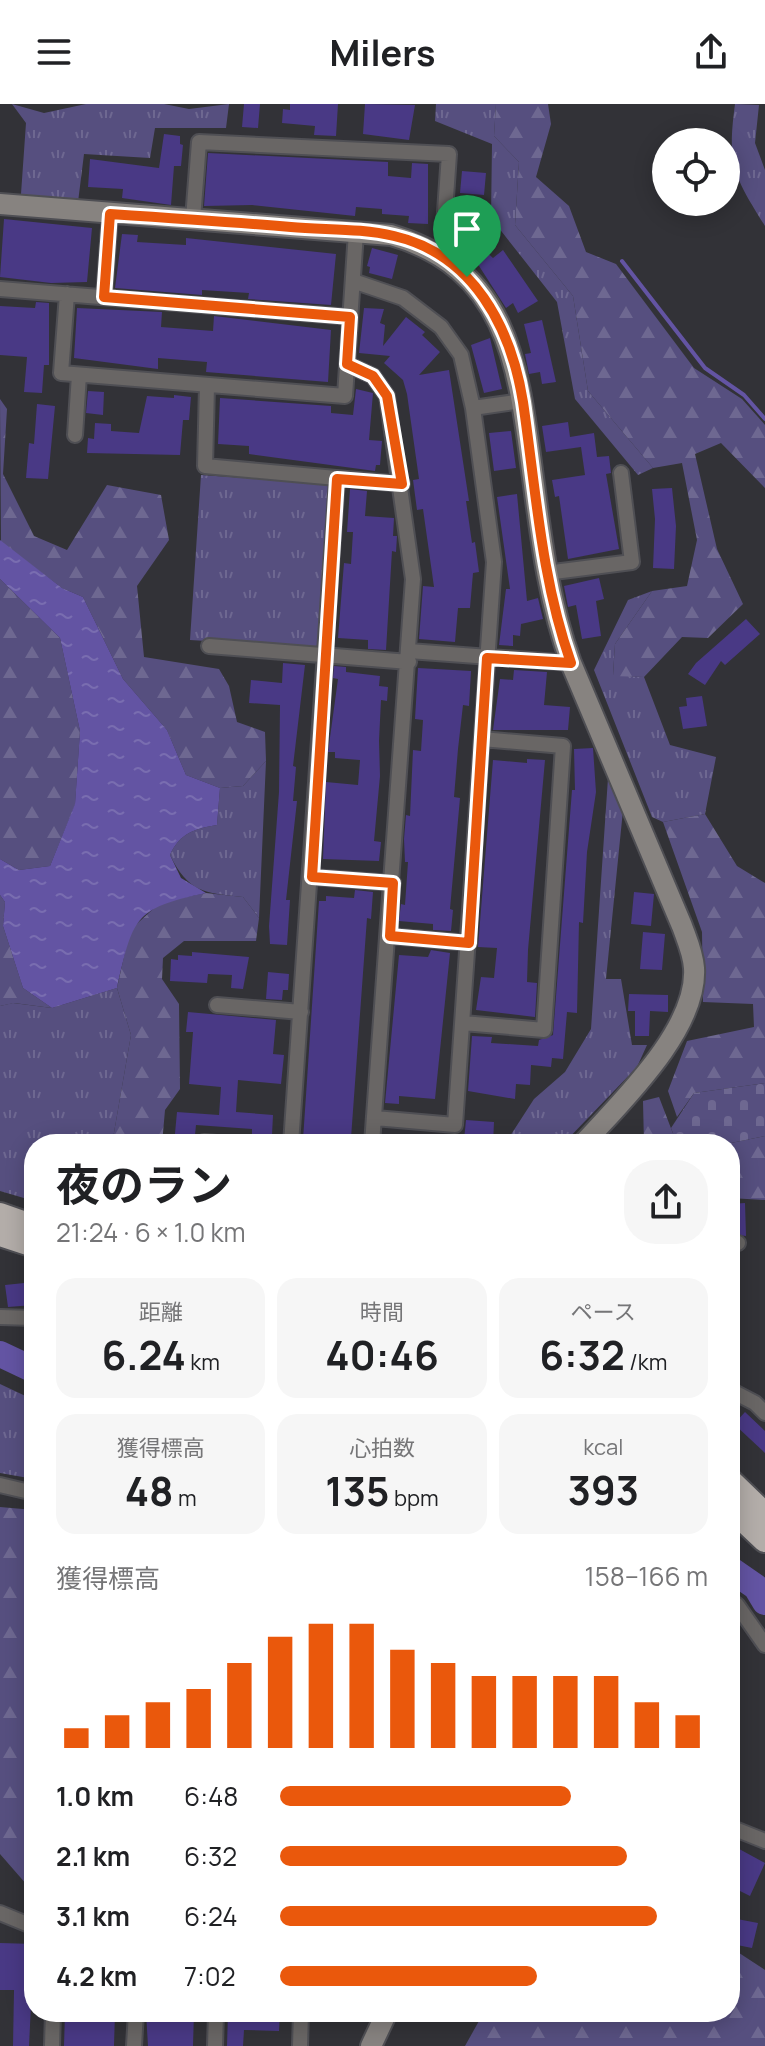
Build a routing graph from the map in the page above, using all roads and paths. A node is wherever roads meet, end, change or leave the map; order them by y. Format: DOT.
graph roads {
  1 [pos="0,204"];
  2 [pos="110,214"];
  3 [pos="193,219"];
  4 [pos="356,232"];
  5 [pos="442,255"];
  6 [pos="353,281"];
  7 [pos="0,289"];
  8 [pos="67,294"];
  9 [pos="104,297"];
  10 [pos="350,317"];
  11 [pos="347,364"];
  12 [pos="79,375"];
  13 [pos="207,386"];
  14 [pos="522,401"];
  15 [pos="473,408"];
  16 [pos="75,435"];
  17 [pos="621,473"];
  18 [pos="337,479"];
  19 [pos="402,484"];
  20 [pos="546,573"];
  21 [pos="209,646"];
  22 [pos="326,654"];
  23 [pos="409,656"];
  24 [pos="487,658"];
  25 [pos="571,663"];
  26 [pos="482,739"];
  27 [pos="312,877"];
  28 [pos="393,883"];
  29 [pos="390,936"];
  30 [pos="469,943"];
  31 [pos="217,1005"];
  32 [pos="301,1012"];
  33 [pos="463,1023"];
  34 [pos="375,1118"];
  35 [pos="292,1134"];
  36 [pos="373,1134"];
  37 [pos="592,1134"];
  38 [pos="0,1215"];
  39 [pos="24,1223"];
  40 [pos="0,1234"];
  41 [pos="24,1242"];
  42 [pos="0,1317"];
  43 [pos="24,1318"];
  44 [pos="740,1395"];
  45 [pos="765,1413"];
  46 [pos="0,1485"];
  47 [pos="24,1491"];
  48 [pos="740,1491"];
  49 [pos="765,1515"];
  50 [pos="740,1516"];
  51 [pos="765,1540"];
  52 [pos="740,1609"];
  53 [pos="765,1645"];
  54 [pos="740,1831"];
  55 [pos="765,1841"];
  56 [pos="0,1913"];
  57 [pos="24,1923"];
  58 [pos="53,2022"];
  59 [pos="135,2022"];
  60 [pos="216,2022"];
  61 [pos="301,2022"];
  62 [pos="382,2022"];
  63 [pos="52,2046"];
  64 [pos="134,2046"];
  65 [pos="215,2046"];
  66 [pos="300,2046"];
  67 [pos="371,2046"];
  1 -- 2 [label="street"];
  2 -- 3 [label="street"];
  2 -- 9 [label="street"];
  3 -- 4 [label="street"];
  3 -- 5 [label="street"];
  4 -- 5 [label="street"];
  4 -- 6 [label="street"];
  5 -- 14 [label="street"];
  6 -- 10 [label="street"];
  6 -- 15 [label="street"];
  7 -- 8 [label="street"];
  8 -- 9 [label="street"];
  8 -- 12 [label="street"];
  9 -- 10 [label="street"];
  10 -- 11 [label="street"];
  11 -- 13 [label="street"];
  11 -- 19 [label="street"];
  12 -- 13 [label="street"];
  12 -- 16 [label="street"];
  13 -- 18 [label="street"];
  14 -- 15 [label="street"];
  14 -- 20 [label="street"];
  15 -- 24 [label="street"];
  17 -- 20 [label="street"];
  18 -- 19 [label="street"];
  18 -- 22 [label="street"];
  19 -- 23 [label="street"];
  20 -- 25 [label="street"];
  21 -- 22 [label="street"];
  22 -- 23 [label="street"];
  22 -- 27 [label="street"];
  23 -- 24 [label="street"];
  23 -- 28 [label="street"];
  24 -- 25 [label="street"];
  24 -- 26 [label="street"];
  25 -- 37 [label="street"];
  26 -- 30 [label="street"];
  26 -- 33 [label="street"];
  27 -- 28 [label="street"];
  27 -- 32 [label="street"];
  28 -- 29 [label="street"];
  29 -- 30 [label="street"];
  29 -- 34 [label="street"];
  30 -- 33 [label="street"];
  31 -- 32 [label="street"];
  32 -- 35 [label="street"];
  33 -- 34 [label="street"];
  34 -- 36 [label="street"];
  38 -- 39 [label="highway"];
  40 -- 41 [label="highway"];
  42 -- 43 [label="street"];
  44 -- 45 [label="street"];
  46 -- 47 [label="street"];
  48 -- 49 [label="highway"];
  50 -- 51 [label="highway"];
  52 -- 53 [label="street"];
  54 -- 55 [label="street"];
  56 -- 57 [label="street"];
  58 -- 63 [label="street"];
  59 -- 64 [label="street"];
  60 -- 65 [label="street"];
  61 -- 66 [label="street"];
  62 -- 67 [label="street"];
}
